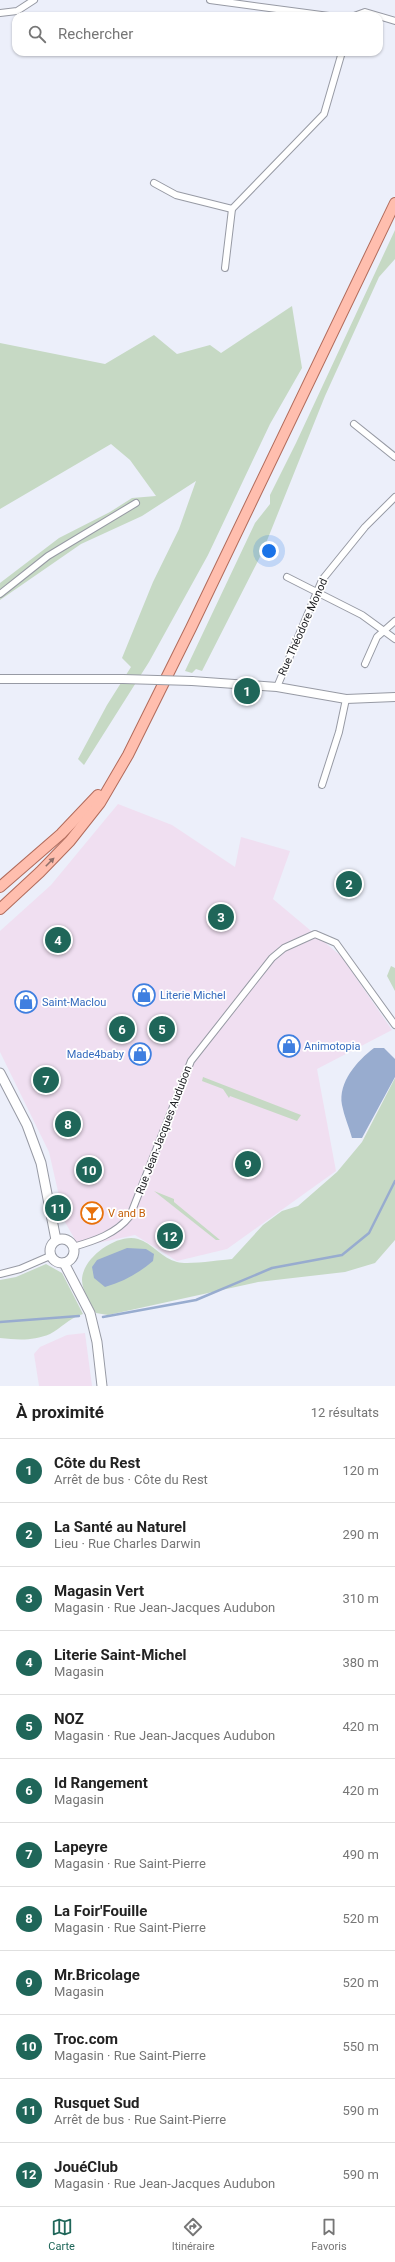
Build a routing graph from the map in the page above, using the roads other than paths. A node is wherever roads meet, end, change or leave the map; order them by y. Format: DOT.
graph roads {
  1 [pos="34,0"];
  2 [pos="210,0"];
  3 [pos="242,2"];
  4 [pos="304,12"];
  5 [pos="0,13"];
  6 [pos="383,17"];
  7 [pos="395,21"];
  8 [pos="341,56"];
  9 [pos="154,183"];
  10 [pos="395,203"];
  11 [pos="232,209"];
  12 [pos="225,268"];
  13 [pos="354,424"];
  14 [pos="395,457"];
  15 [pos="395,497"];
  16 [pos="136,504"];
  17 [pos="287,577"];
  18 [pos="316,592"];
  19 [pos="0,594"];
  20 [pos="395,621"];
  21 [pos="385,632"];
  22 [pos="395,639"];
  23 [pos="365,664"];
  24 [pos="0,679"];
  25 [pos="277,688"];
  26 [pos="395,697"];
  27 [pos="346,699"];
  28 [pos="114,778"];
  29 [pos="322,785"];
  30 [pos="0,887"];
  31 [pos="0,909"];
  32 [pos="395,1025"];
  33 [pos="0,1073"];
  34 [pos="56,1240"];
  35 [pos="73,1247"];
  36 [pos="50,1256"];
  37 [pos="64,1263"];
  38 [pos="0,1274"];
  39 [pos="102,1386"];
  1 -- 5 [label="street"];
  2 -- 3 [label="street"];
  3 -- 4 [label="street"];
  6 -- 7 [label="street"];
  8 -- 11 [label="street"];
  9 -- 11 [label="street"];
  10 -- 28 [label="main road"];
  11 -- 12 [label="street"];
  13 -- 14 [label="street"];
  15 -- 18 [label="street, Rue Théodore Monod"];
  16 -- 19 [label="street"];
  17 -- 18 [label="street"];
  18 -- 21 [label="street"];
  18 -- 25 [label="street, Rue Théodore Monod"];
  20 -- 21 [label="street"];
  21 -- 22 [label="street"];
  21 -- 23 [label="street"];
  24 -- 25 [label="street, bridge"];
  25 -- 27 [label="street"];
  26 -- 27 [label="street"];
  27 -- 29 [label="street"];
  28 -- 30 [label="main road"];
  31 -- 28 [label="main road, one-way"];
  32 -- 35 [label="street, Rue Jean-Jacques Audubon"];
  33 -- 34 [label="main road"];
  34 -- 35 [label="main road"];
  34 -- 36 [label="main road"];
  35 -- 37 [label="main road"];
  36 -- 37 [label="main road"];
  36 -- 38 [label="street"];
  37 -- 39 [label="main road"];
}
